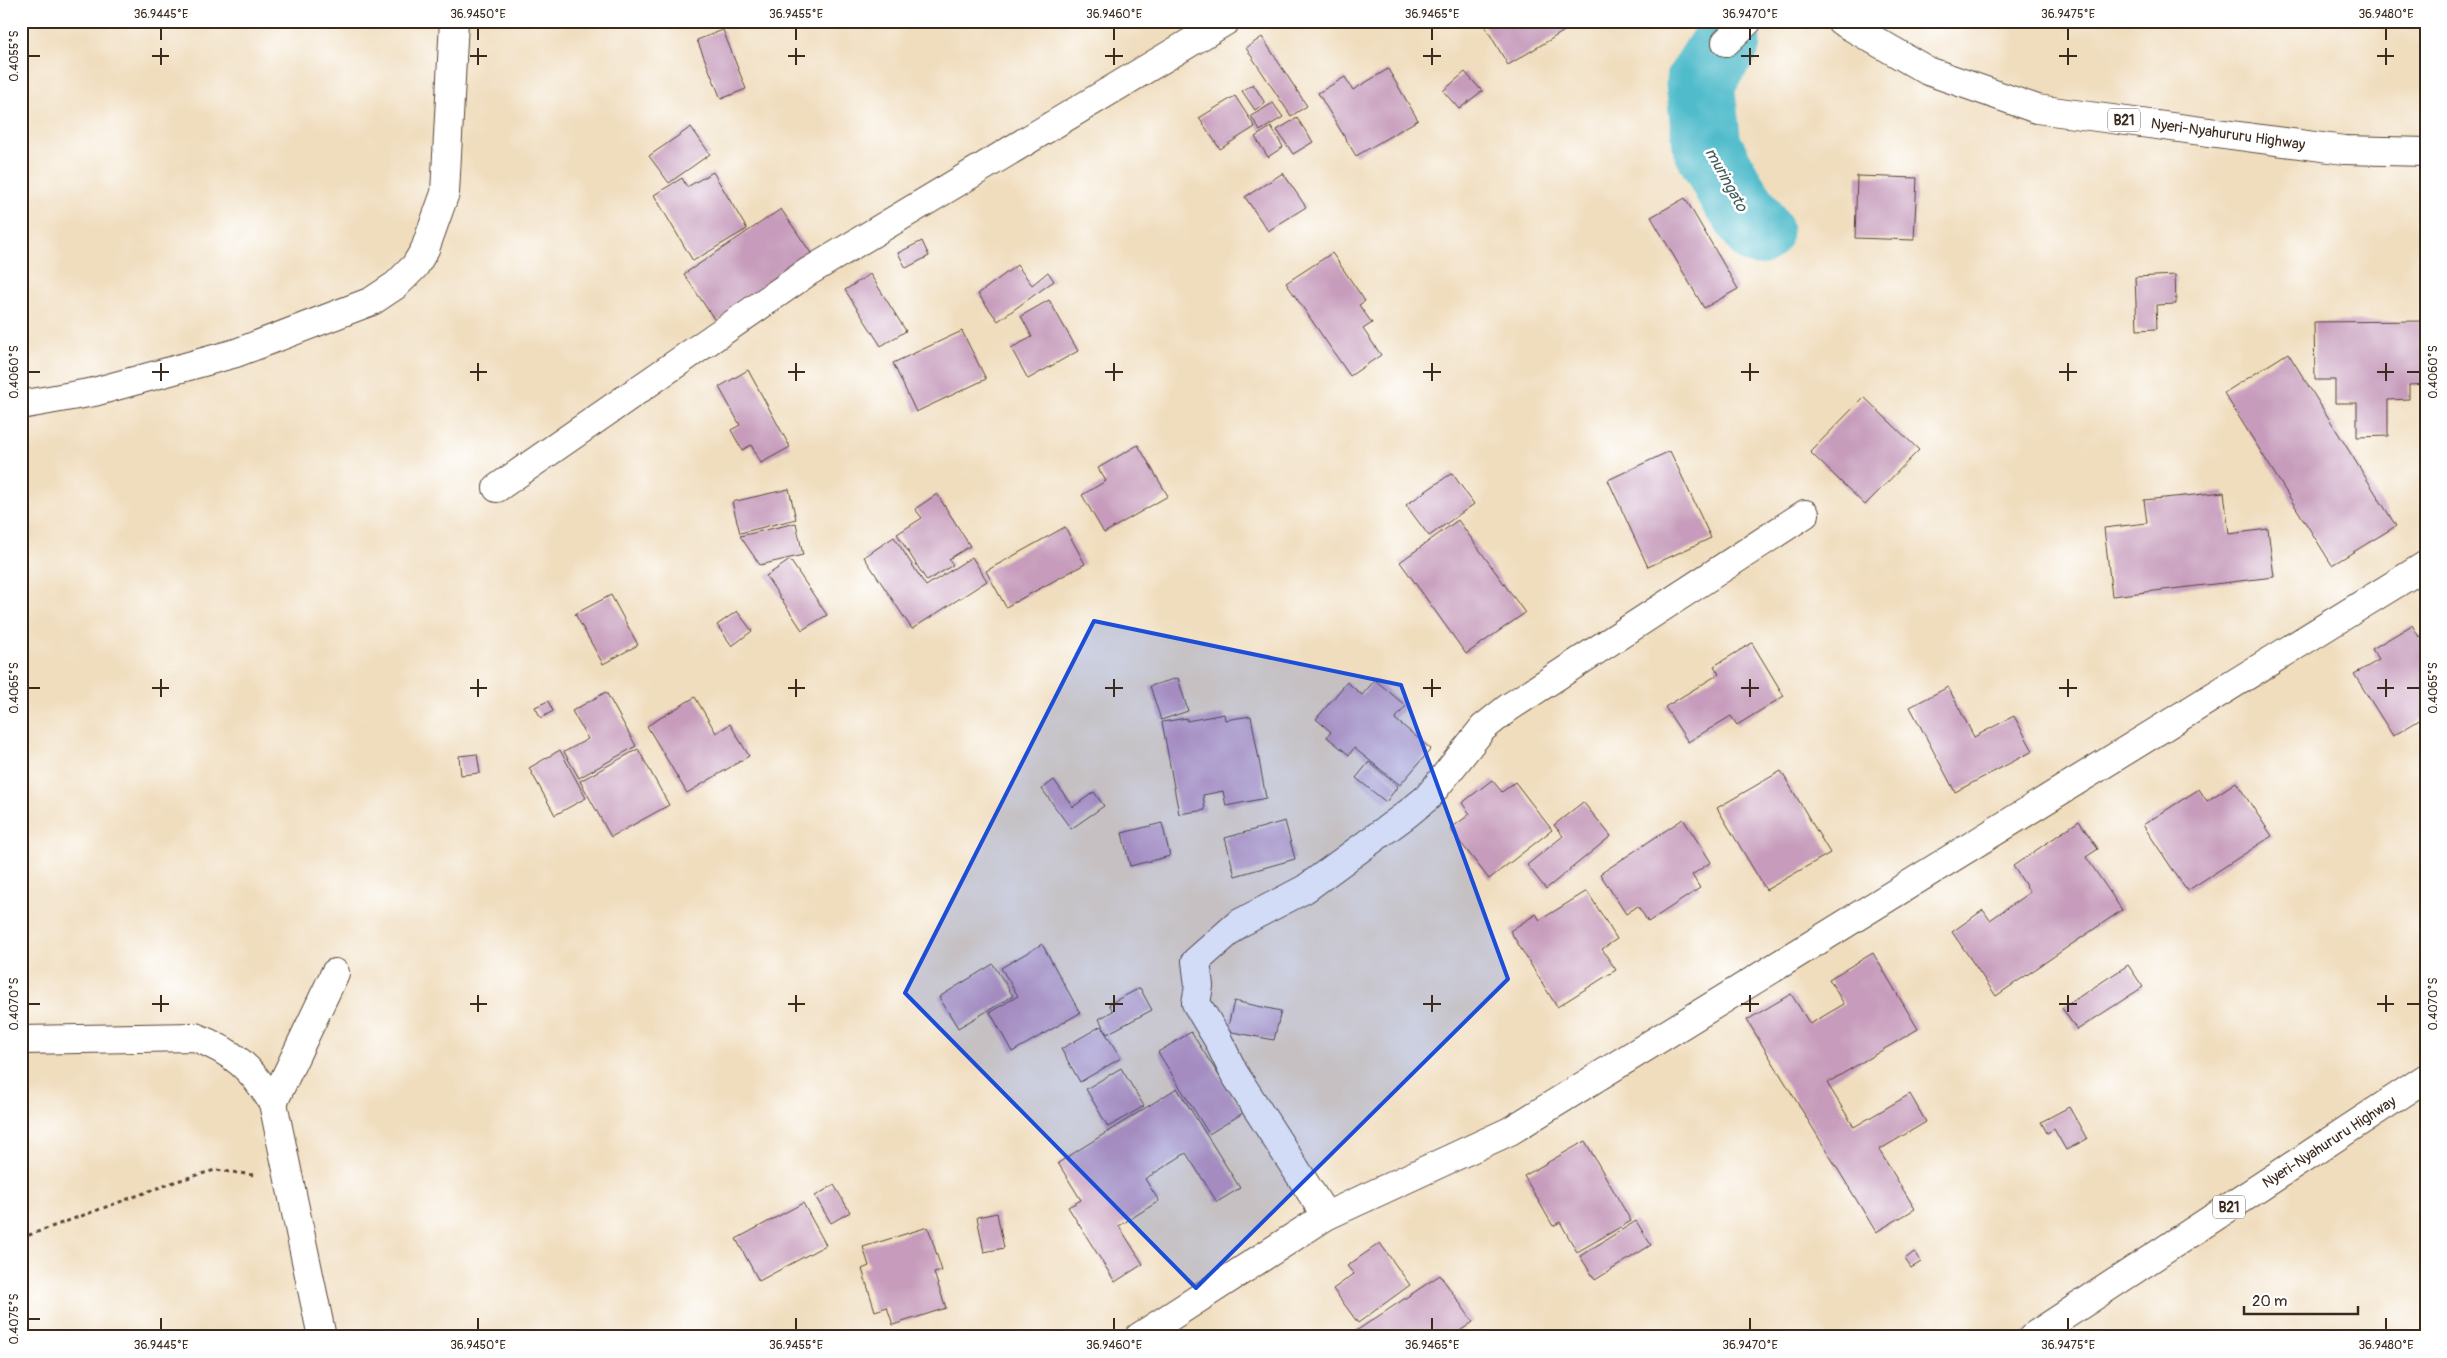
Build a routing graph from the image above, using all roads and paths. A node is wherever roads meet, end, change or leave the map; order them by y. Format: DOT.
graph roads {
  1 [pos="454,21"];
  2 [pos="1226,21"];
  3 [pos="1748,21"];
  4 [pos="1841,21"];
  5 [pos="1726,42"];
  6 [pos="2426,152"];
  7 [pos="21,404"];
  8 [pos="498,488"];
  9 [pos="1805,514"];
  10 [pos="2426,565"];
  11 [pos="335,973"];
  12 [pos="21,1040"];
  13 [pos="2426,1078"];
  14 [pos="273,1103"];
  15 [pos="289,1182"];
  16 [pos="1326,1216"];
  17 [pos="21,1238"];
  18 [pos="322,1337"];
  19 [pos="1139,1337"];
  20 [pos="2032,1337"];
  1 -- 7 [label="main road"];
  2 -- 8 [label="main road"];
  3 -- 5 [label="main road"];
  4 -- 6 [label="main road, Nyeri-Nyahururu Highway / B21"];
  9 -- 16 [label="main road"];
  10 -- 16 [label="main road"];
  11 -- 14 [label="main road"];
  12 -- 14 [label="main road"];
  13 -- 20 [label="main road, Nyeri-Nyahururu Highway / B21"];
  14 -- 15 [label="main road"];
  15 -- 17 [label="path"];
  15 -- 18 [label="main road"];
  16 -- 19 [label="main road"];
}
